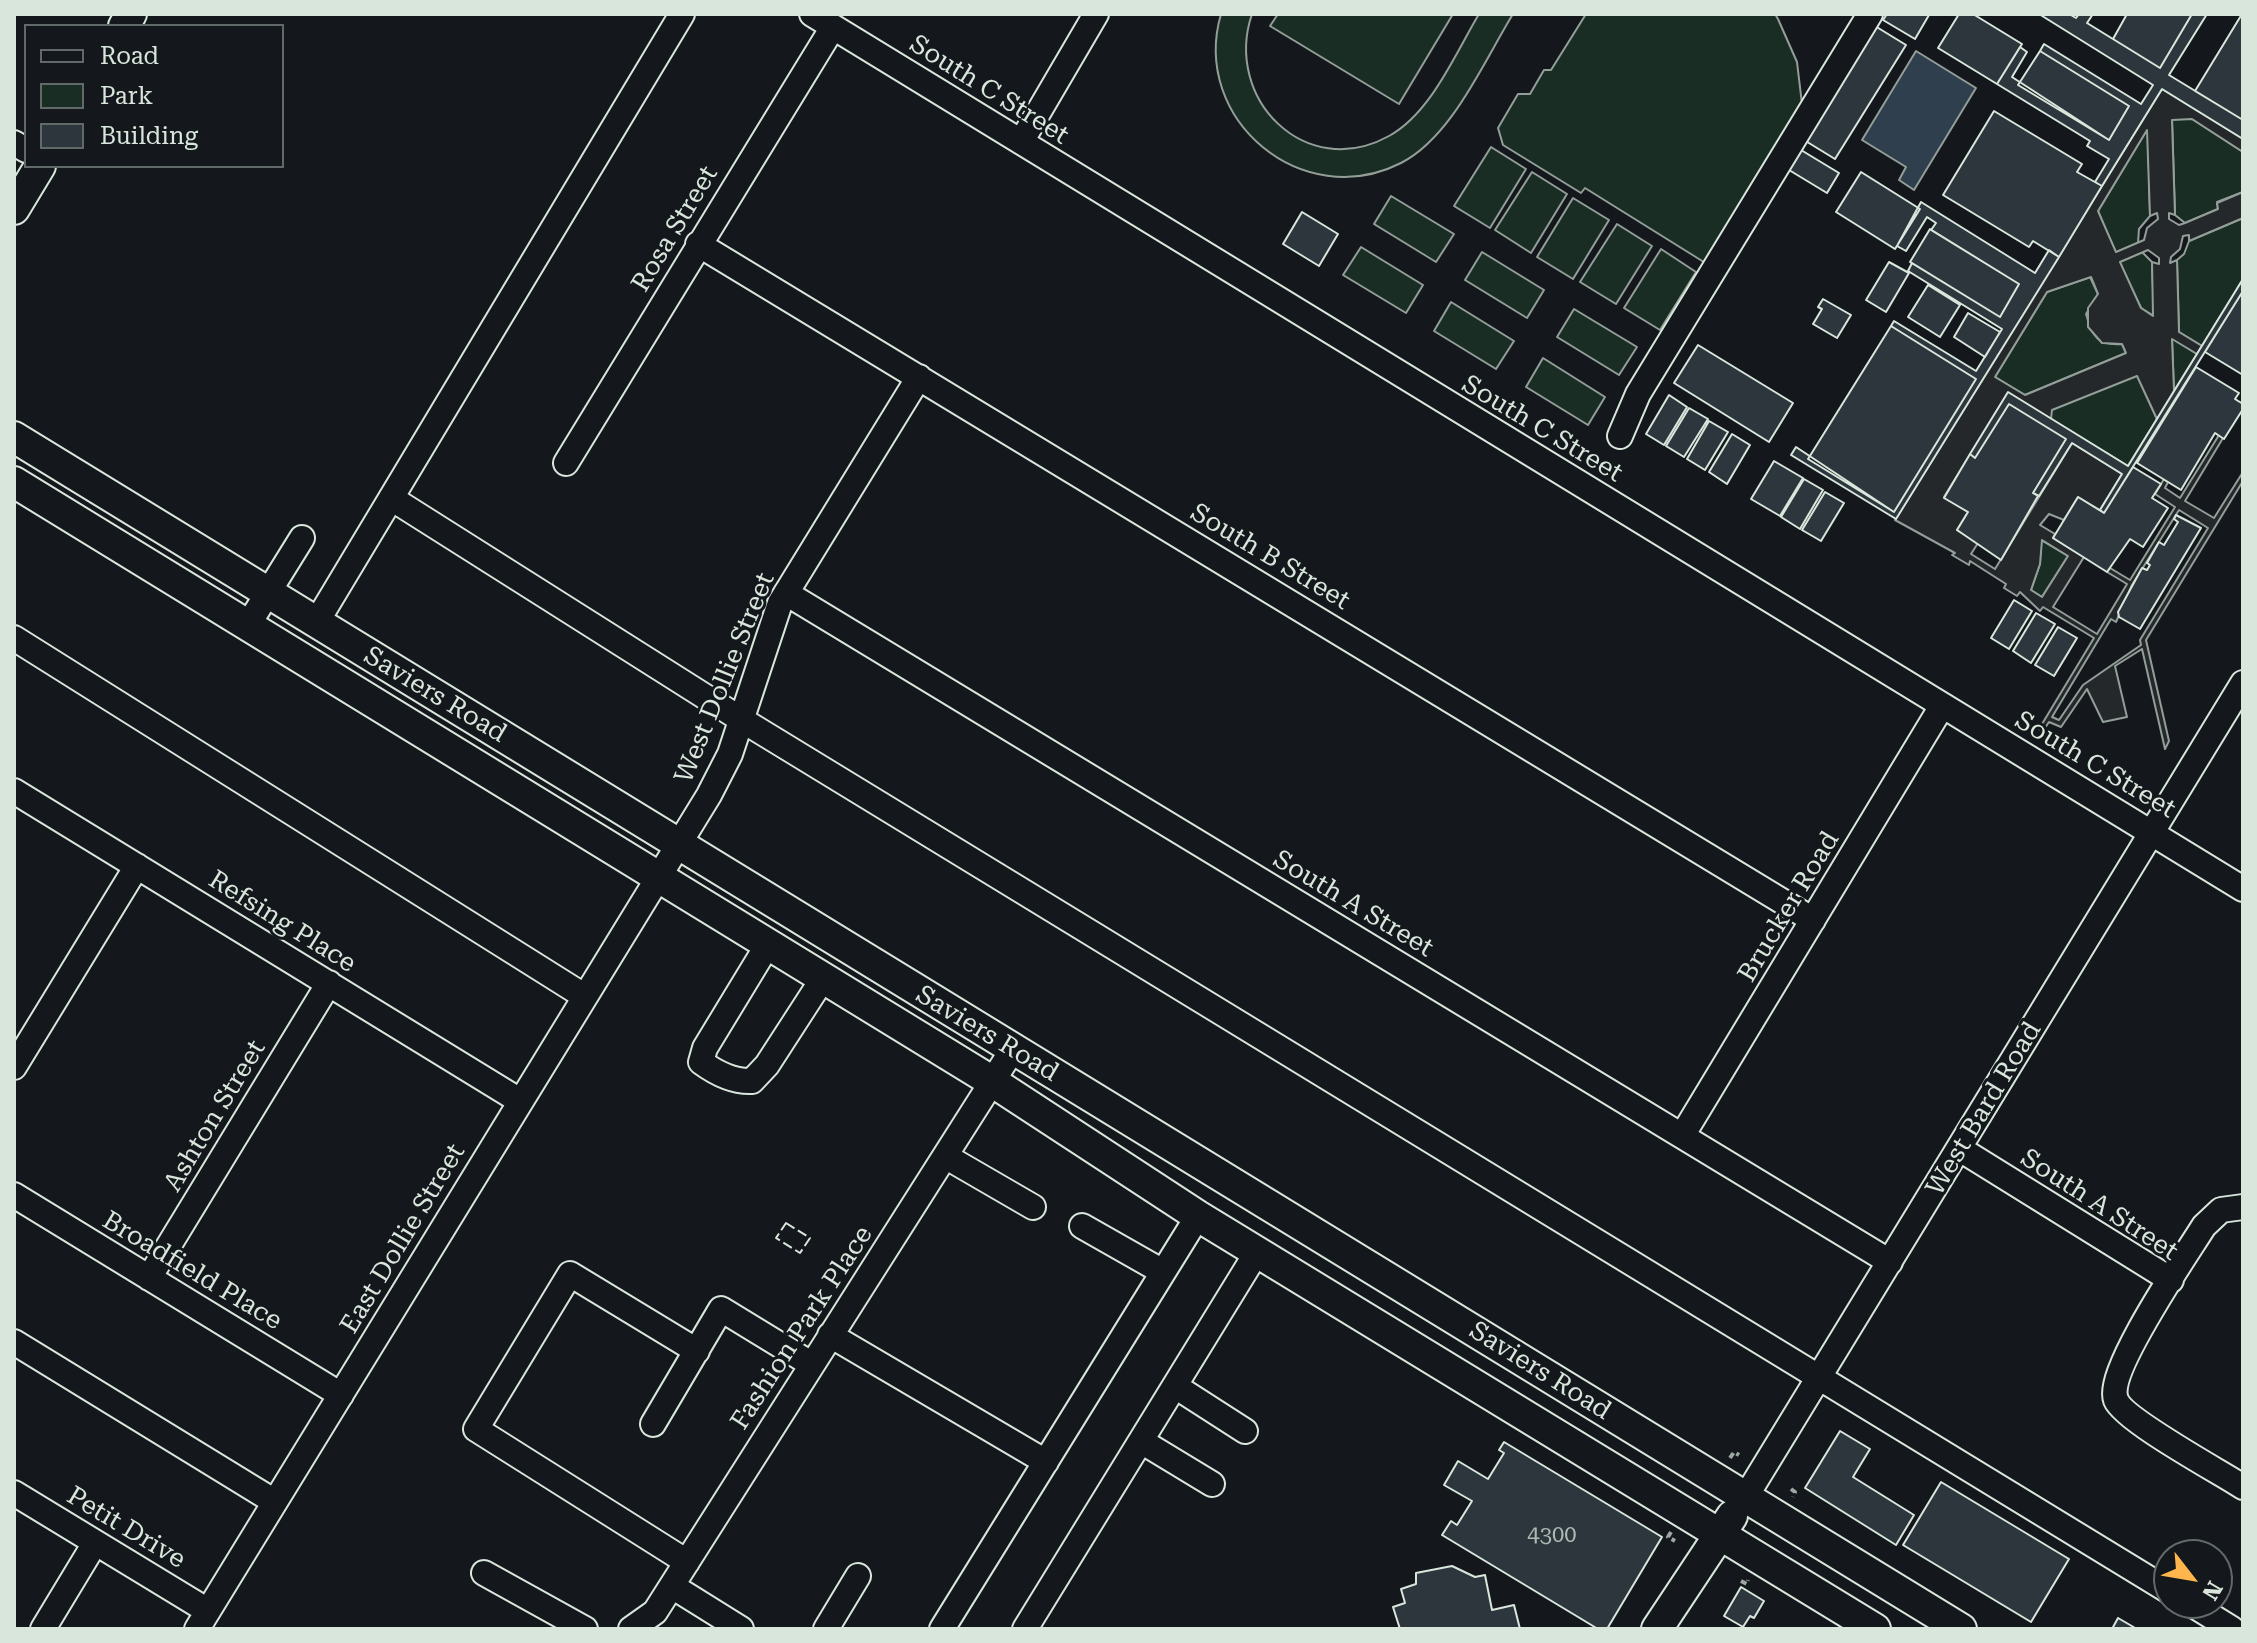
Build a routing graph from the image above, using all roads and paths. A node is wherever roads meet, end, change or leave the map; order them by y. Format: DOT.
graph roads {
  1 [pos="682,14"];
  2 [pos="1096,14"];
  3 [pos="1870,14"];
  4 [pos="823,20"];
  5 [pos="1021,142"];
  6 [pos="39,168"];
  7 [pos="14,209"];
  8 [pos="698,244"];
  9 [pos="919,377"];
  10 [pos="1620,436"];
  11 [pos="14,437"];
  12 [pos="566,463"];
  13 [pos="14,482"];
  14 [pos="391,498"];
  15 [pos="302,538"];
  16 [pos="268,593"];
  17 [pos="786,593"];
  18 [pos="316,623"];
  19 [pos="248,625"];
  20 [pos="14,638"];
  21 [pos="2243,683"];
  22 [pos="1942,706"];
  23 [pos="742,720"];
  24 [pos="14,791"];
  25 [pos="2152,832"];
  26 [pos="679,844"];
  27 [pos="137,866"];
  28 [pos="658,878"];
  29 [pos="2243,889"];
  30 [pos="1813,920"];
  31 [pos="767,946"];
  32 [pos="822,980"];
  33 [pos="329,983"];
  34 [pos="584,996"];
  35 [pos="1013,1049"];
  36 [pos="14,1067"];
  37 [pos="993,1082"];
  38 [pos="520,1101"];
  39 [pos="1682,1136"];
  40 [pos="1960,1149"];
  41 [pos="945,1156"];
  42 [pos="14,1195"];
  43 [pos="1033,1207"];
  44 [pos="2243,1207"];
  45 [pos="1198,1216"];
  46 [pos="1082,1226"];
  47 [pos="1257,1252"];
  48 [pos="1890,1262"];
  49 [pos="1163,1272"];
  50 [pos="149,1278"];
  51 [pos="2171,1280"];
  52 [pos="830,1335"];
  53 [pos="14,1342"];
  54 [pos="697,1351"];
  55 [pos="811,1364"];
  56 [pos="1820,1375"];
  57 [pos="1175,1386"];
  58 [pos="341,1395"];
  59 [pos="653,1424"];
  60 [pos="1245,1431"];
  61 [pos="1141,1441"];
  62 [pos="1739,1455"];
  63 [pos="1730,1458"];
  64 [pos="1046,1462"];
  65 [pos="1212,1484"];
  66 [pos="2243,1487"];
  67 [pos="1791,1489"];
  68 [pos="14,1493"];
  69 [pos="1793,1497"];
  70 [pos="1745,1498"];
  71 [pos="275,1502"];
  72 [pos="1721,1532"];
  73 [pos="1668,1537"];
  74 [pos="1675,1541"];
  75 [pos="95,1543"];
  76 [pos="687,1562"];
  77 [pos="484,1573"];
  78 [pos="858,1576"];
  79 [pos="2153,1581"];
  80 [pos="672,1586"];
  81 [pos="202,1620"];
  82 [pos="43,1629"];
  83 [pos="585,1629"];
  84 [pos="631,1629"];
  85 [pos="741,1629"];
  86 [pos="826,1629"];
  87 [pos="942,1629"];
  88 [pos="1025,1629"];
  89 [pos="1657,1629"];
  90 [pos="1875,1629"];
  91 [pos="1961,1629"];
  1 -- 14 [label="street"];
  2 -- 5 [label="street"];
  3 -- 10 [label="street"];
  4 -- 5 [label="street, South C Street"];
  4 -- 8 [label="street, Rosa Street"];
  5 -- 22 [label="street, South C Street"];
  6 -- 7 [label="main road"];
  8 -- 9 [label="street, South B Street"];
  8 -- 12 [label="street, Rosa Street"];
  9 -- 17 [label="street, West Dollie Street"];
  9 -- 30 [label="street, South B Street"];
  11 -- 16 [label="main road, Saviers Road"];
  13 -- 19 [label="main road, Saviers Road"];
  14 -- 18 [label="street"];
  14 -- 23 [label="street"];
  15 -- 16 [label="street"];
  16 -- 18 [label="main road, Saviers Road"];
  16 -- 19 [label="street"];
  17 -- 23 [label="street, West Dollie Street"];
  17 -- 39 [label="street, South A Street"];
  18 -- 26 [label="main road, Saviers Road"];
  19 -- 28 [label="main road, Saviers Road"];
  20 -- 34 [label="street"];
  21 -- 25 [label="street, West Bard Road"];
  22 -- 25 [label="street, South C Street"];
  22 -- 30 [label="street, Brucker Road"];
  23 -- 26 [label="street, West Dollie Street"];
  23 -- 56 [label="street"];
  24 -- 27 [label="street, Refsing Place"];
  25 -- 29 [label="street, South C Street"];
  25 -- 40 [label="street, West Bard Road"];
  26 -- 28 [label="street, West Dollie Street"];
  26 -- 35 [label="main road, Saviers Road"];
  27 -- 33 [label="street, Refsing Place"];
  27 -- 36 [label="street"];
  28 -- 31 [label="main road, Saviers Road"];
  28 -- 34 [label="street, East Dollie Street"];
  30 -- 39 [label="street, Brucker Road"];
  31 -- 32 [label="main road, Saviers Road"];
  31 -- 32 [label="street"];
  32 -- 37 [label="main road, Saviers Road"];
  33 -- 38 [label="street, Refsing Place"];
  33 -- 50 [label="street, Ashton Street"];
  34 -- 38 [label="street, East Dollie Street"];
  35 -- 37 [label="street, Fashion Park Place"];
  35 -- 70 [label="main road, Saviers Road"];
  37 -- 41 [label="street, Fashion Park Place"];
  37 -- 45 [label="main road, Saviers Road"];
  38 -- 58 [label="street, East Dollie Street"];
  39 -- 48 [label="street, South A Street"];
  40 -- 48 [label="street, West Bard Road"];
  40 -- 51 [label="street, South A Street"];
  41 -- 43 [label="street"];
  41 -- 52 [label="street, Fashion Park Place"];
  42 -- 50 [label="street, Broadfield Place"];
  44 -- 51 [label="street"];
  45 -- 47 [label="main road, Saviers Road"];
  45 -- 49 [label="street"];
  46 -- 49 [label="street"];
  47 -- 57 [label="street"];
  47 -- 72 [label="main road, Saviers Road"];
  48 -- 56 [label="street, West Bard Road"];
  49 -- 64 [label="street"];
  50 -- 58 [label="street, Broadfield Place"];
  51 -- 66 [label="street, South A Street"];
  52 -- 55 [label="street, Fashion Park Place"];
  52 -- 64 [label="street"];
  53 -- 71 [label="street"];
  54 -- 55 [label="street"];
  54 -- 59 [label="street"];
  54 -- 76 [label="street"];
  55 -- 76 [label="street, Fashion Park Place"];
  56 -- 70 [label="street, West Bard Road"];
  56 -- 79 [label="street"];
  57 -- 60 [label="street"];
  57 -- 61 [label="street"];
  58 -- 71 [label="street, East Dollie Street"];
  61 -- 65 [label="street"];
  61 -- 88 [label="street"];
  62 -- 63 [label="path"];
  64 -- 87 [label="street"];
  67 -- 69 [label="path"];
  68 -- 75 [label="street, Petit Drive"];
  70 -- 72 [label="main road, West Bard Road"];
  70 -- 91 [label="main road, Saviers Road"];
  71 -- 81 [label="street, East Dollie Street"];
  72 -- 89 [label="main road, West Bard Road"];
  72 -- 90 [label="main road, Saviers Road"];
  73 -- 74 [label="path"];
  75 -- 81 [label="street, Petit Drive"];
  75 -- 82 [label="street"];
  76 -- 80 [label="street, Fashion Park Place"];
  77 -- 83 [label="street"];
  78 -- 86 [label="street"];
  80 -- 84 [label="street, Fashion Park Place"];
  80 -- 85 [label="street"];
}
